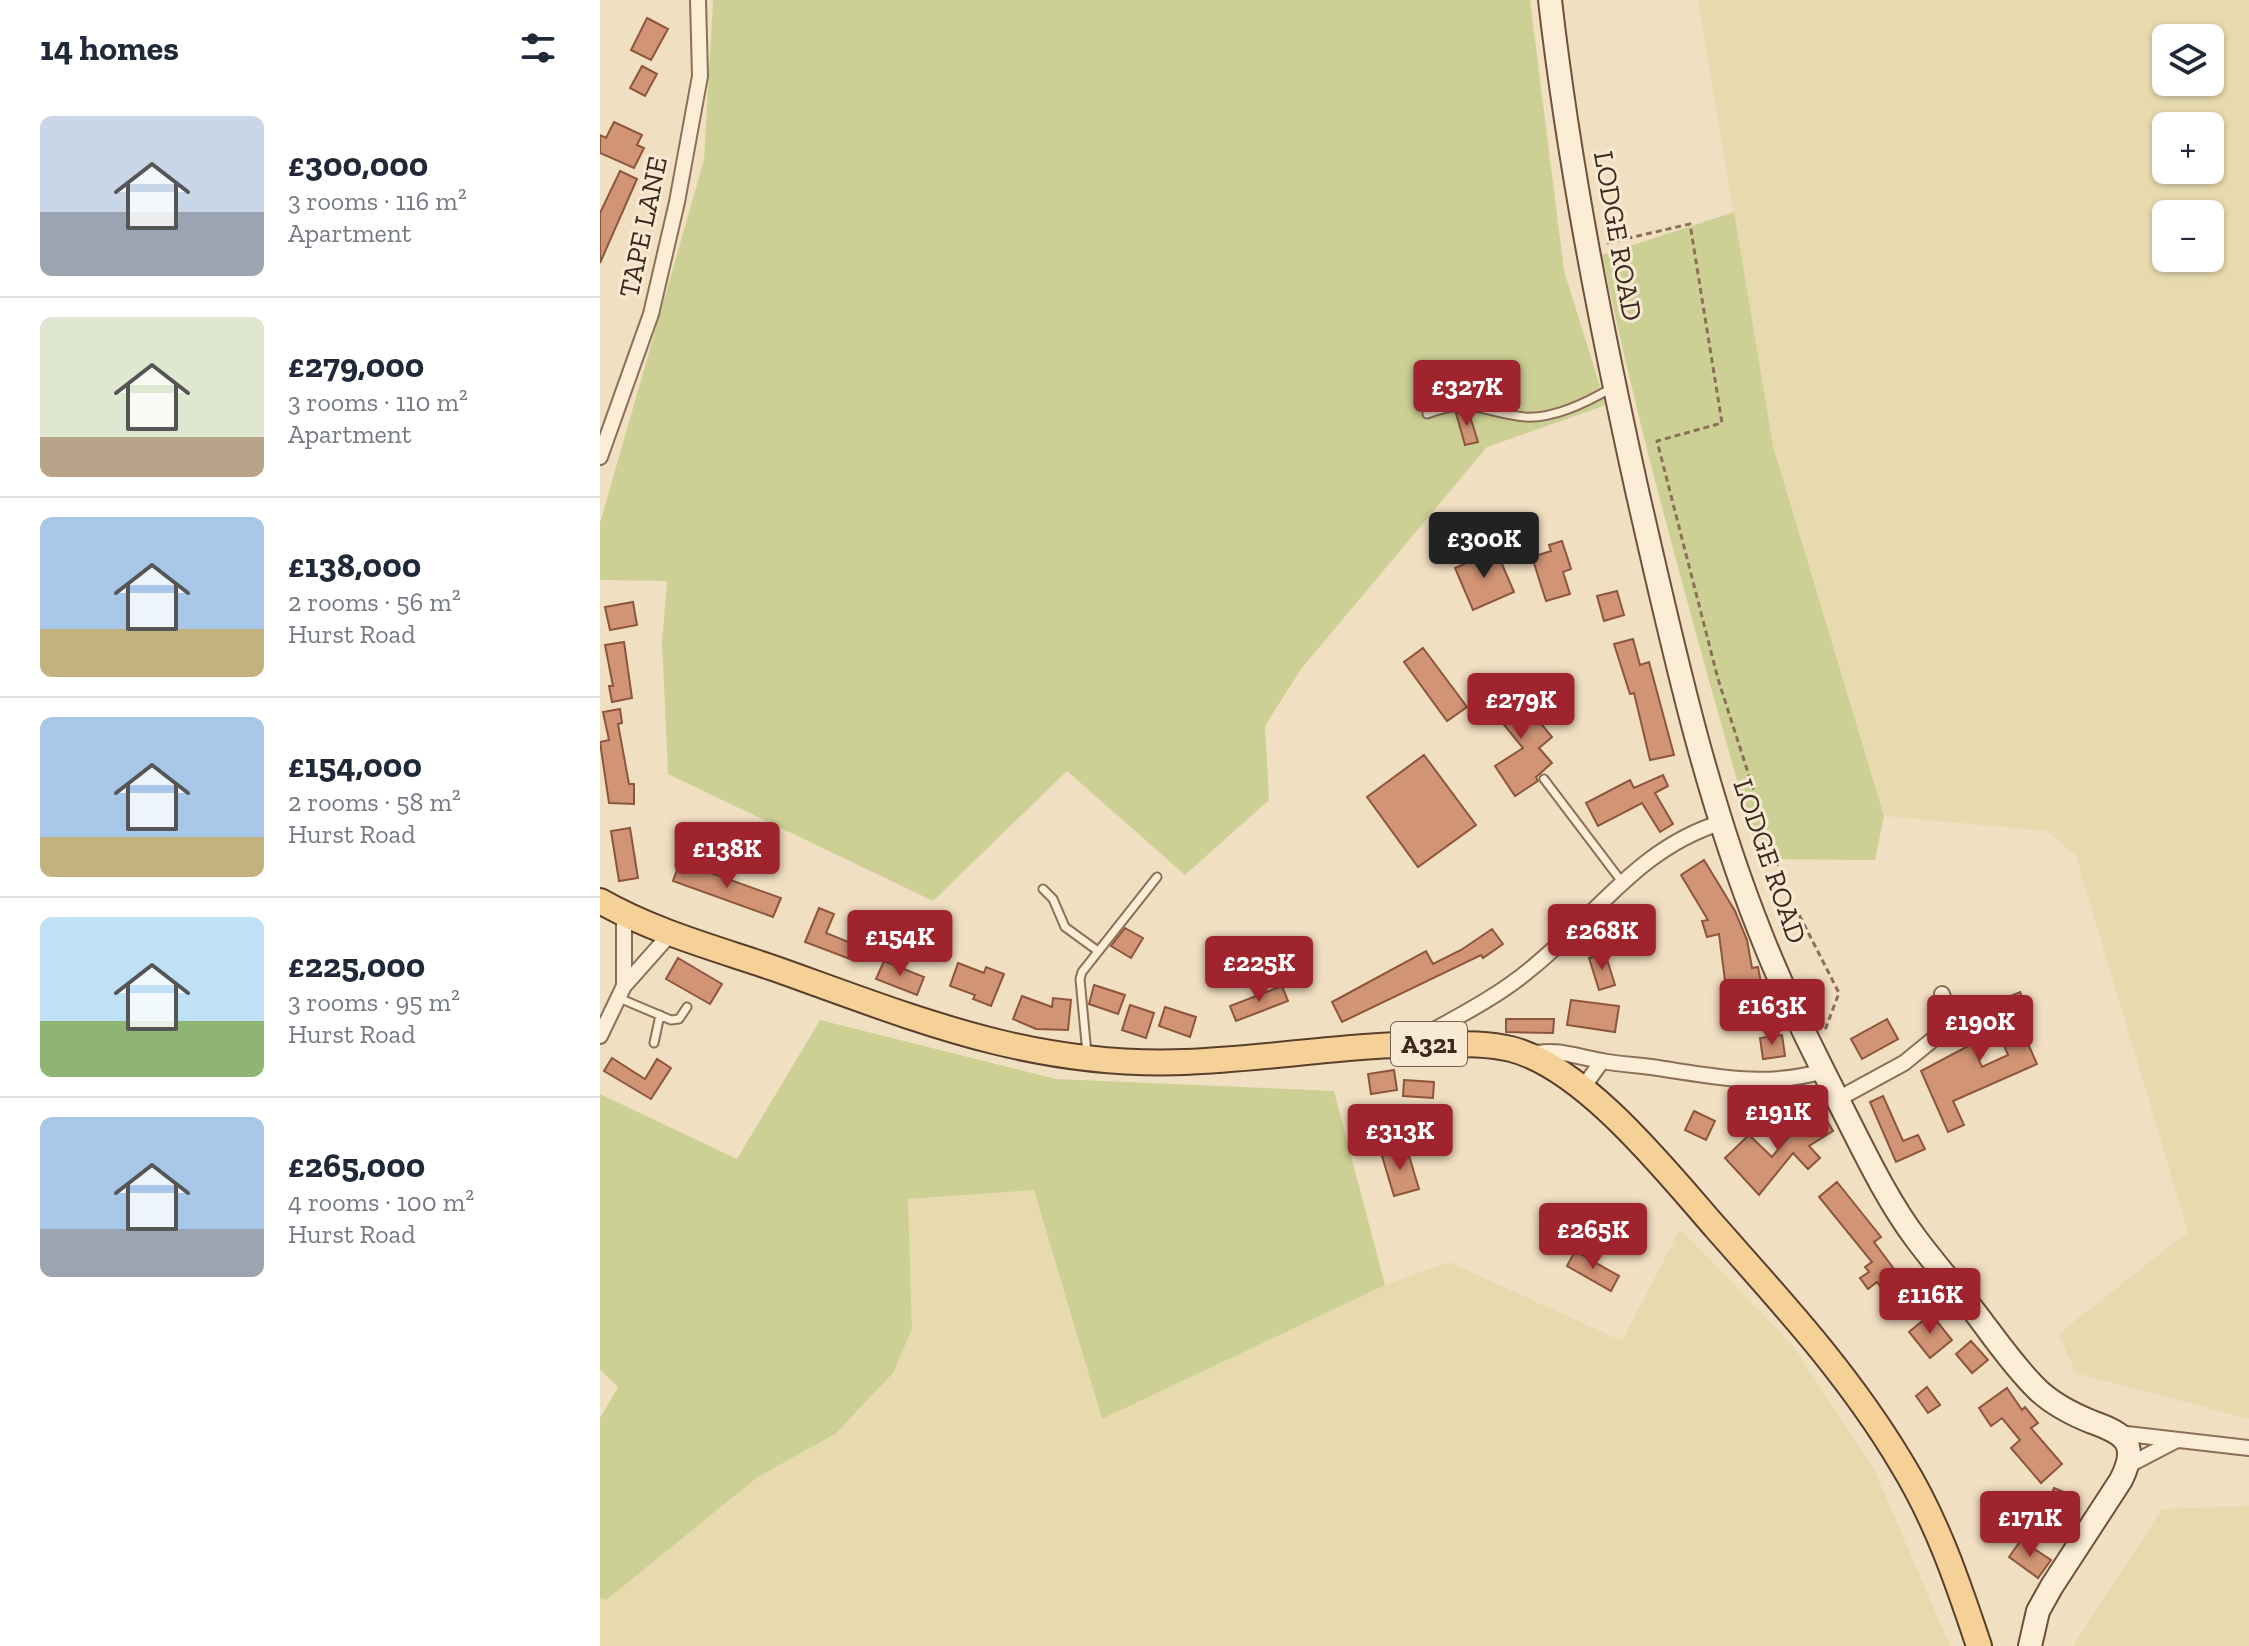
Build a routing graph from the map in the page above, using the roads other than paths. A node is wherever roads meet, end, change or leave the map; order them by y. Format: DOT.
graph roads {
  1 [pos="698,0"];
  2 [pos="1550,0"];
  3 [pos="1615,386"];
  4 [pos="1427,414"];
  5 [pos="600,455"];
  6 [pos="1544,779"];
  7 [pos="1723,822"];
  8 [pos="1157,877"];
  9 [pos="1622,882"];
  10 [pos="1043,889"];
  11 [pos="600,901"];
  12 [pos="624,914"];
  13 [pos="672,932"];
  14 [pos="1098,951"];
  15 [pos="622,992"];
  16 [pos="1942,994"];
  17 [pos="687,1007"];
  18 [pos="660,1015"];
  19 [pos="1463,1015"];
  20 [pos="1952,1024"];
  21 [pos="1977,1033"];
  22 [pos="600,1036"];
  23 [pos="654,1043"];
  24 [pos="1418,1044"];
  25 [pos="1469,1045"];
  26 [pos="1529,1055"];
  27 [pos="1087,1060"];
  28 [pos="1602,1061"];
  29 [pos="1820,1063"];
  30 [pos="1582,1089"];
  31 [pos="1838,1099"];
  32 [pos="2118,1433"];
  33 [pos="2175,1441"];
  34 [pos="2249,1448"];
  35 [pos="2129,1465"];
  36 [pos="1979,1646"];
  37 [pos="2030,1646"];
  1 -- 5 [label="street, TAPE LANE"];
  2 -- 3 [label="main road, LODGE ROAD"];
  3 -- 4 [label="lane"];
  3 -- 7 [label="main road, LODGE ROAD"];
  6 -- 9 [label="lane"];
  7 -- 9 [label="street"];
  7 -- 29 [label="main road, LODGE ROAD"];
  8 -- 14 [label="lane"];
  9 -- 19 [label="street"];
  10 -- 14 [label="lane"];
  11 -- 12 [label="main road, A321"];
  12 -- 13 [label="main road, A321"];
  12 -- 15 [label="street"];
  13 -- 15 [label="street"];
  13 -- 27 [label="main road, A321"];
  14 -- 27 [label="lane"];
  15 -- 18 [label="lane"];
  15 -- 22 [label="street"];
  16 -- 20 [label="street"];
  17 -- 18 [label="lane"];
  18 -- 23 [label="lane"];
  19 -- 24 [label="street"];
  19 -- 25 [label="street"];
  20 -- 21 [label="street"];
  20 -- 31 [label="street"];
  24 -- 25 [label="main road, A321"];
  24 -- 27 [label="main road, A321"];
  25 -- 26 [label="main road, A321"];
  26 -- 28 [label="street"];
  26 -- 30 [label="main road, A321"];
  28 -- 29 [label="street"];
  28 -- 30 [label="street"];
  29 -- 31 [label="main road, LODGE ROAD"];
  30 -- 36 [label="main road, A321"];
  31 -- 32 [label="main road, LODGE ROAD"];
  32 -- 33 [label="street"];
  32 -- 35 [label="main road"];
  33 -- 34 [label="street"];
  33 -- 35 [label="street"];
  35 -- 37 [label="main road"];
}
